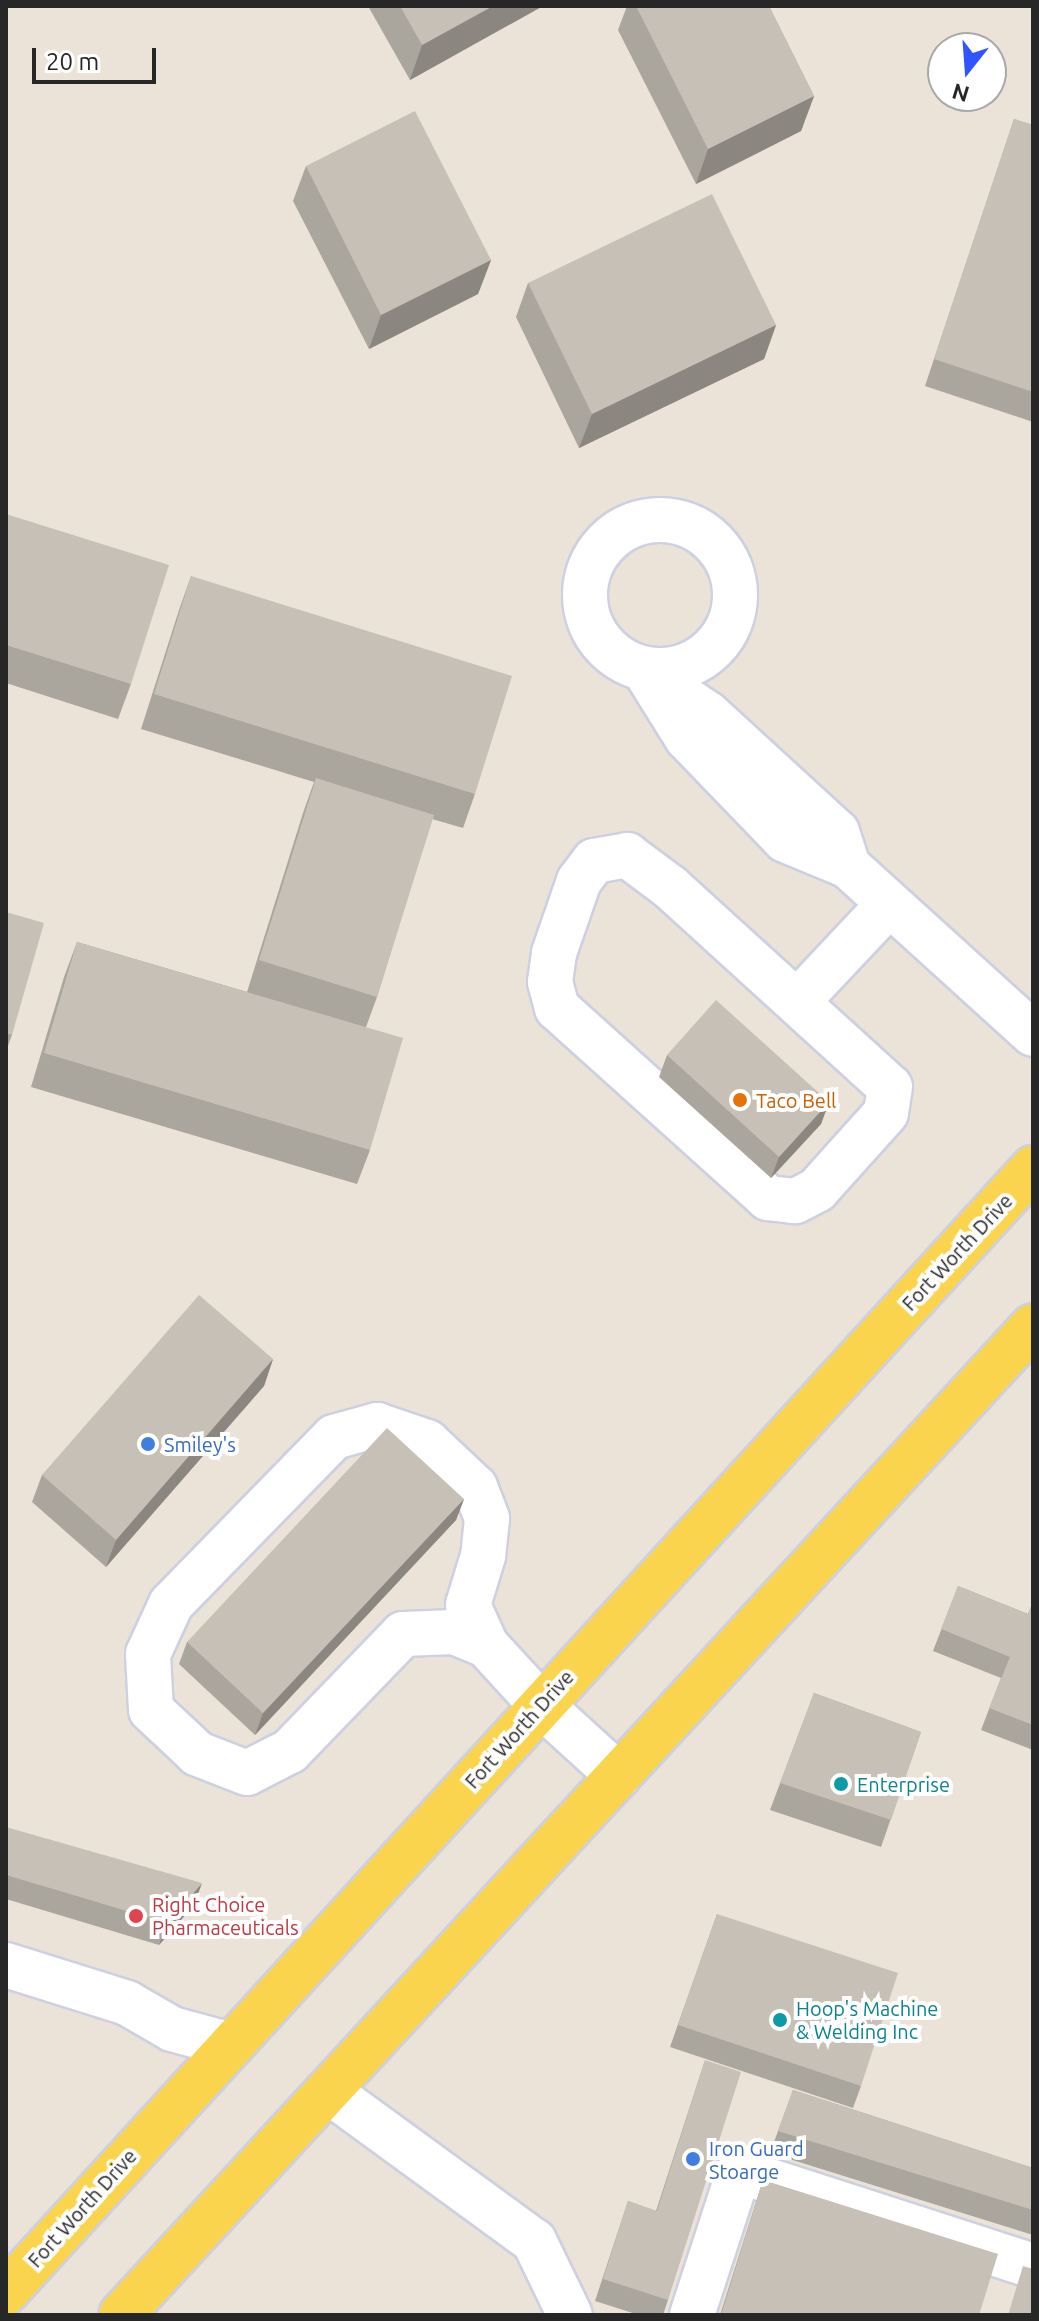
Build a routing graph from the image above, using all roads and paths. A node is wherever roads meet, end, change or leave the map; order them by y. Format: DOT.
graph roads {
  1 [pos="644,669"];
  2 [pos="889,904"];
  3 [pos="797,1002"];
  4 [pos="1033,1034"];
  5 [pos="1033,1168"];
  6 [pos="1033,1326"];
  7 [pos="486,1645"];
  8 [pos="541,1705"];
  9 [pos="619,1776"];
  10 [pos="6,1965"];
  11 [pos="231,2045"];
  12 [pos="328,2091"];
  13 [pos="1033,2266"];
  14 [pos="6,2292"];
  15 [pos="121,2315"];
  16 [pos="570,2315"];
  17 [pos="692,2315"];
  1 -- 2 [label="lane"];
  2 -- 3 [label="lane"];
  2 -- 4 [label="lane"];
  3 -- 3 [label="lane"];
  5 -- 8 [label="main road, Fort Worth Drive"];
  6 -- 9 [label="main road"];
  7 -- 7 [label="lane"];
  7 -- 8 [label="lane"];
  8 -- 9 [label="lane"];
  8 -- 11 [label="main road, Fort Worth Drive"];
  9 -- 12 [label="main road"];
  10 -- 11 [label="lane"];
  11 -- 14 [label="main road, Fort Worth Drive"];
  12 -- 15 [label="main road"];
  12 -- 16 [label="lane"];
  13 -- 17 [label="lane"];
}
